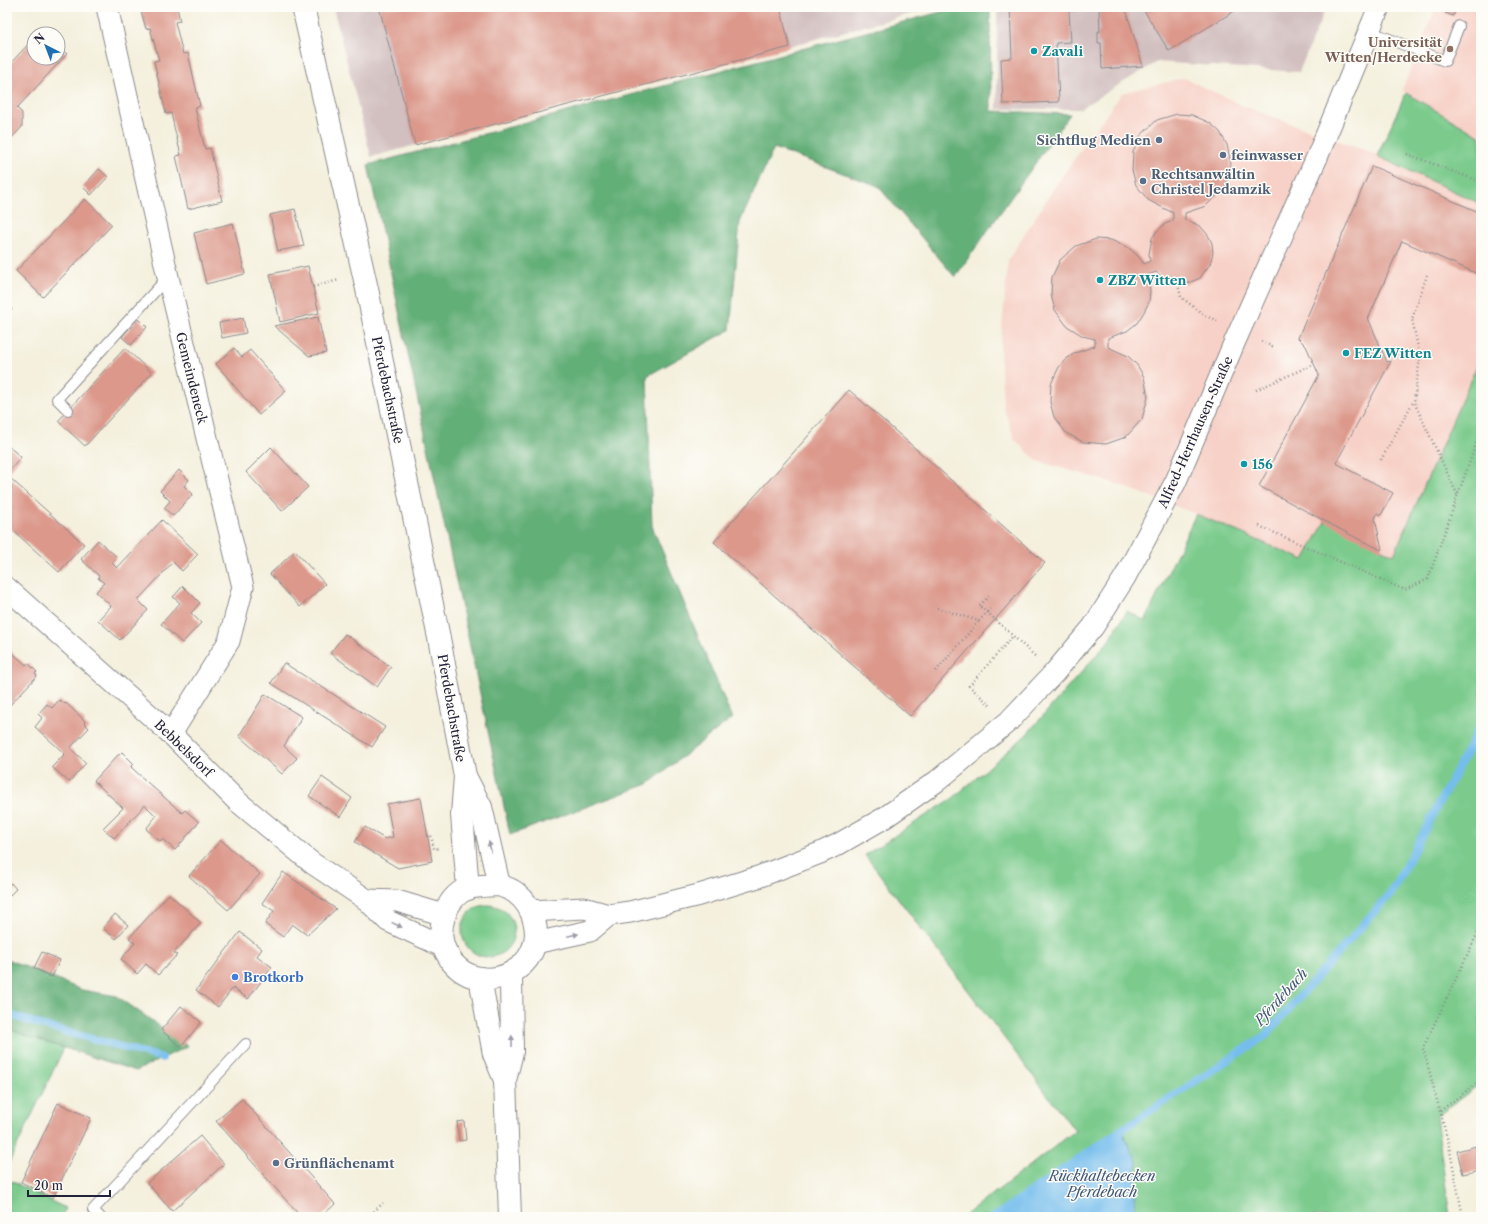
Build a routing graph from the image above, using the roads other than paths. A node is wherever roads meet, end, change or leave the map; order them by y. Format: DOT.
graph roads {
  1 [pos="107,7"];
  2 [pos="303,7"];
  3 [pos="1379,7"];
  4 [pos="1459,26"];
  5 [pos="1369,31"];
  6 [pos="168,277"];
  7 [pos="68,410"];
  8 [pos="7,588"];
  9 [pos="171,734"];
  10 [pos="465,776"];
  11 [pos="499,885"];
  12 [pos="468,888"];
  13 [pos="367,900"];
  14 [pos="532,911"];
  15 [pos="444,915"];
  16 [pos="609,916"];
  17 [pos="535,943"];
  18 [pos="444,947"];
  19 [pos="511,974"];
  20 [pos="480,978"];
  21 [pos="246,1044"];
  22 [pos="505,1080"];
  23 [pos="100,1217"];
  24 [pos="510,1217"];
  1 -- 6 [label="street, Gemeindeneck"];
  2 -- 10 [label="main road, Pferdebachstraße"];
  3 -- 5 [label="street, Alfred-Herrhausen-Straße"];
  4 -- 5 [label="lane"];
  5 -- 16 [label="street, Alfred-Herrhausen-Straße"];
  6 -- 7 [label="lane"];
  6 -- 9 [label="street, Gemeindeneck"];
  8 -- 9 [label="street, Bebbelsdorf"];
  9 -- 13 [label="street, Bebbelsdorf"];
  11 -- 10 [label="main road, Pferdebachstraße, one-way"];
  10 -- 12 [label="main road, Pferdebachstraße"];
  11 -- 12 [label="main road"];
  11 -- 14 [label="main road"];
  12 -- 15 [label="main road"];
  13 -- 15 [label="street"];
  13 -- 18 [label="street, Bebbelsdorf, one-way"];
  14 -- 16 [label="street, Alfred-Herrhausen-Straße"];
  14 -- 17 [label="main road"];
  15 -- 18 [label="main road"];
  17 -- 16 [label="street, Alfred-Herrhausen-Straße, one-way"];
  17 -- 19 [label="main road"];
  18 -- 20 [label="main road"];
  19 -- 20 [label="main road"];
  22 -- 19 [label="main road, one-way"];
  20 -- 22 [label="main road"];
  21 -- 23 [label="lane"];
  22 -- 24 [label="main road"];
}
